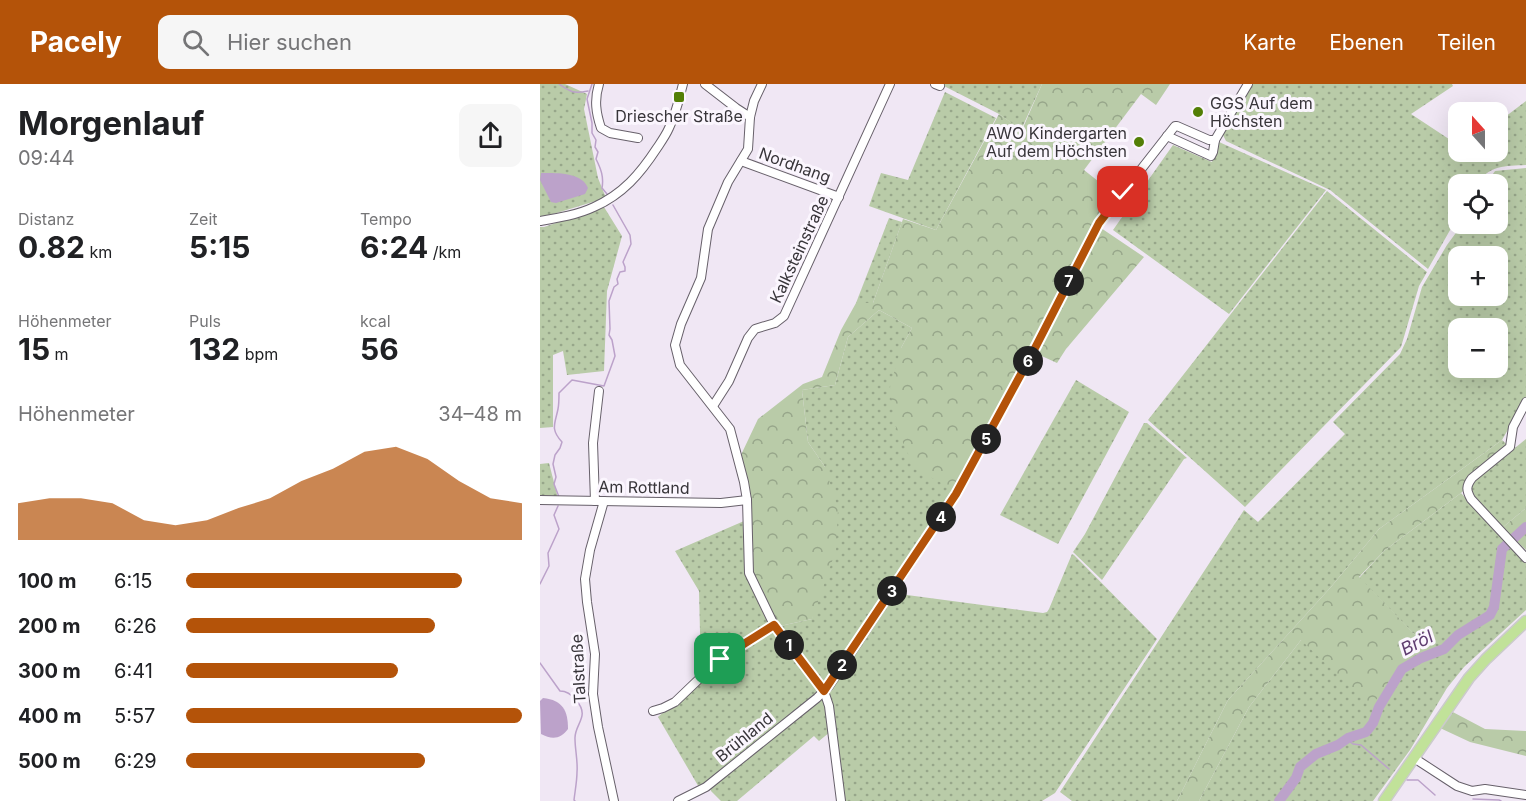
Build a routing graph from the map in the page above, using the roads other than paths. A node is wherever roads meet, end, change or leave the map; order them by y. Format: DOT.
graph roads {
  1 [pos="599,84"];
  2 [pos="683,84"];
  3 [pos="705,84"];
  4 [pos="762,84"];
  5 [pos="890,84"];
  6 [pos="1248,84"];
  7 [pos="750,117"];
  8 [pos="1167,136"];
  9 [pos="638,138"];
  10 [pos="1215,140"];
  11 [pos="741,161"];
  12 [pos="839,197"];
  13 [pos="540,221"];
  14 [pos="599,391"];
  15 [pos="1526,402"];
  16 [pos="713,406"];
  17 [pos="540,500"];
  18 [pos="747,500"];
  19 [pos="599,501"];
  20 [pos="1526,558"];
  21 [pos="1526,621"];
  22 [pos="774,625"];
  23 [pos="824,691"];
  24 [pos="653,711"];
  25 [pos="1414,758"];
  26 [pos="1526,795"];
  27 [pos="614,801"];
  28 [pos="678,801"];
  29 [pos="841,801"];
  30 [pos="1384,801"];
  1 -- 9 [label="street"];
  2 -- 13 [label="street"];
  3 -- 7 [label="street"];
  4 -- 7 [label="street"];
  5 -- 12 [label="street, Kalksteinstraße"];
  6 -- 10 [label="street"];
  7 -- 11 [label="street"];
  8 -- 10 [label="street"];
  8 -- 10 [label="street"];
  8 -- 23 [label="street, Brühland"];
  11 -- 12 [label="street, Nordhang"];
  11 -- 16 [label="street"];
  12 -- 16 [label="street, Kalksteinstraße"];
  14 -- 19 [label="street, Talstraße"];
  15 -- 20 [label="street"];
  16 -- 18 [label="street"];
  17 -- 19 [label="street, Am Rottland"];
  18 -- 19 [label="street, Am Rottland"];
  18 -- 22 [label="street"];
  19 -- 27 [label="street, Talstraße"];
  21 -- 25 [label="main road"];
  22 -- 23 [label="street"];
  22 -- 24 [label="street"];
  23 -- 28 [label="street, Brühland"];
  23 -- 29 [label="street"];
  25 -- 26 [label="street"];
  25 -- 30 [label="main road"];
}
